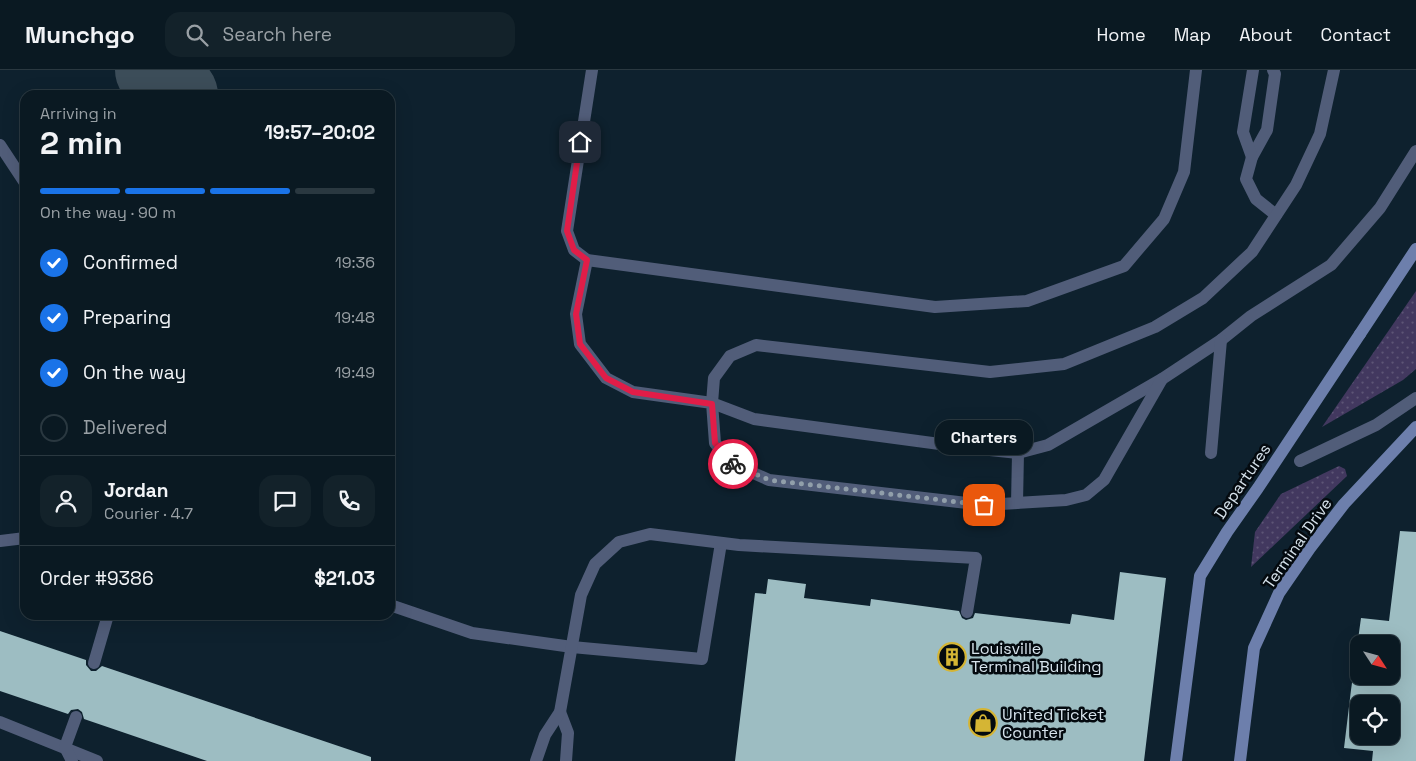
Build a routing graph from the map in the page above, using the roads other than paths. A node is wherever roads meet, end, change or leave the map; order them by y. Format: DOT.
graph roads {
  1 [pos="592,70"];
  2 [pos="1196,70"];
  3 [pos="1253,70"];
  4 [pos="1273,70"];
  5 [pos="1334,70"];
  6 [pos="0,145"];
  7 [pos="1416,151"];
  8 [pos="1252,157"];
  9 [pos="20,176"];
  10 [pos="1276,216"];
  11 [pos="1416,249"];
  12 [pos="587,260"];
  13 [pos="1221,340"];
  14 [pos="1162,380"];
  15 [pos="1416,398"];
  16 [pos="712,404"];
  17 [pos="1416,427"];
  18 [pos="1018,453"];
  19 [pos="1211,453"];
  20 [pos="1300,461"];
  21 [pos="1017,503"];
  22 [pos="20,539"];
  23 [pos="0,541"];
  24 [pos="721,542"];
  25 [pos="395,607"];
  26 [pos="967,612"];
  27 [pos="107,620"];
  28 [pos="572,647"];
  29 [pos="94,663"];
  30 [pos="560,712"];
  31 [pos="76,717"];
  32 [pos="0,722"];
  33 [pos="65,748"];
  34 [pos="72,761"];
  35 [pos="97,761"];
  36 [pos="536,761"];
  37 [pos="566,761"];
  38 [pos="1176,761"];
  39 [pos="1240,761"];
  1 -- 12 [label="lane"];
  2 -- 12 [label="lane"];
  3 -- 8 [label="lane"];
  4 -- 8 [label="lane"];
  5 -- 10 [label="lane"];
  6 -- 9 [label="lane"];
  7 -- 13 [label="lane"];
  8 -- 10 [label="lane"];
  10 -- 16 [label="lane"];
  11 -- 38 [label="main road, Departures, bridge"];
  12 -- 16 [label="lane"];
  13 -- 14 [label="lane"];
  13 -- 19 [label="lane"];
  14 -- 18 [label="lane"];
  14 -- 21 [label="lane"];
  15 -- 20 [label="lane"];
  16 -- 18 [label="lane"];
  16 -- 21 [label="lane"];
  17 -- 39 [label="main road, Terminal Drive"];
  18 -- 21 [label="lane"];
  22 -- 23 [label="lane"];
  24 -- 26 [label="lane"];
  24 -- 28 [label="lane"];
  24 -- 28 [label="lane"];
  25 -- 28 [label="lane"];
  27 -- 29 [label="lane"];
  28 -- 30 [label="lane"];
  30 -- 36 [label="lane"];
  30 -- 37 [label="lane"];
  31 -- 33 [label="lane"];
  32 -- 33 [label="lane"];
  33 -- 34 [label="lane"];
  33 -- 35 [label="lane"];
}
